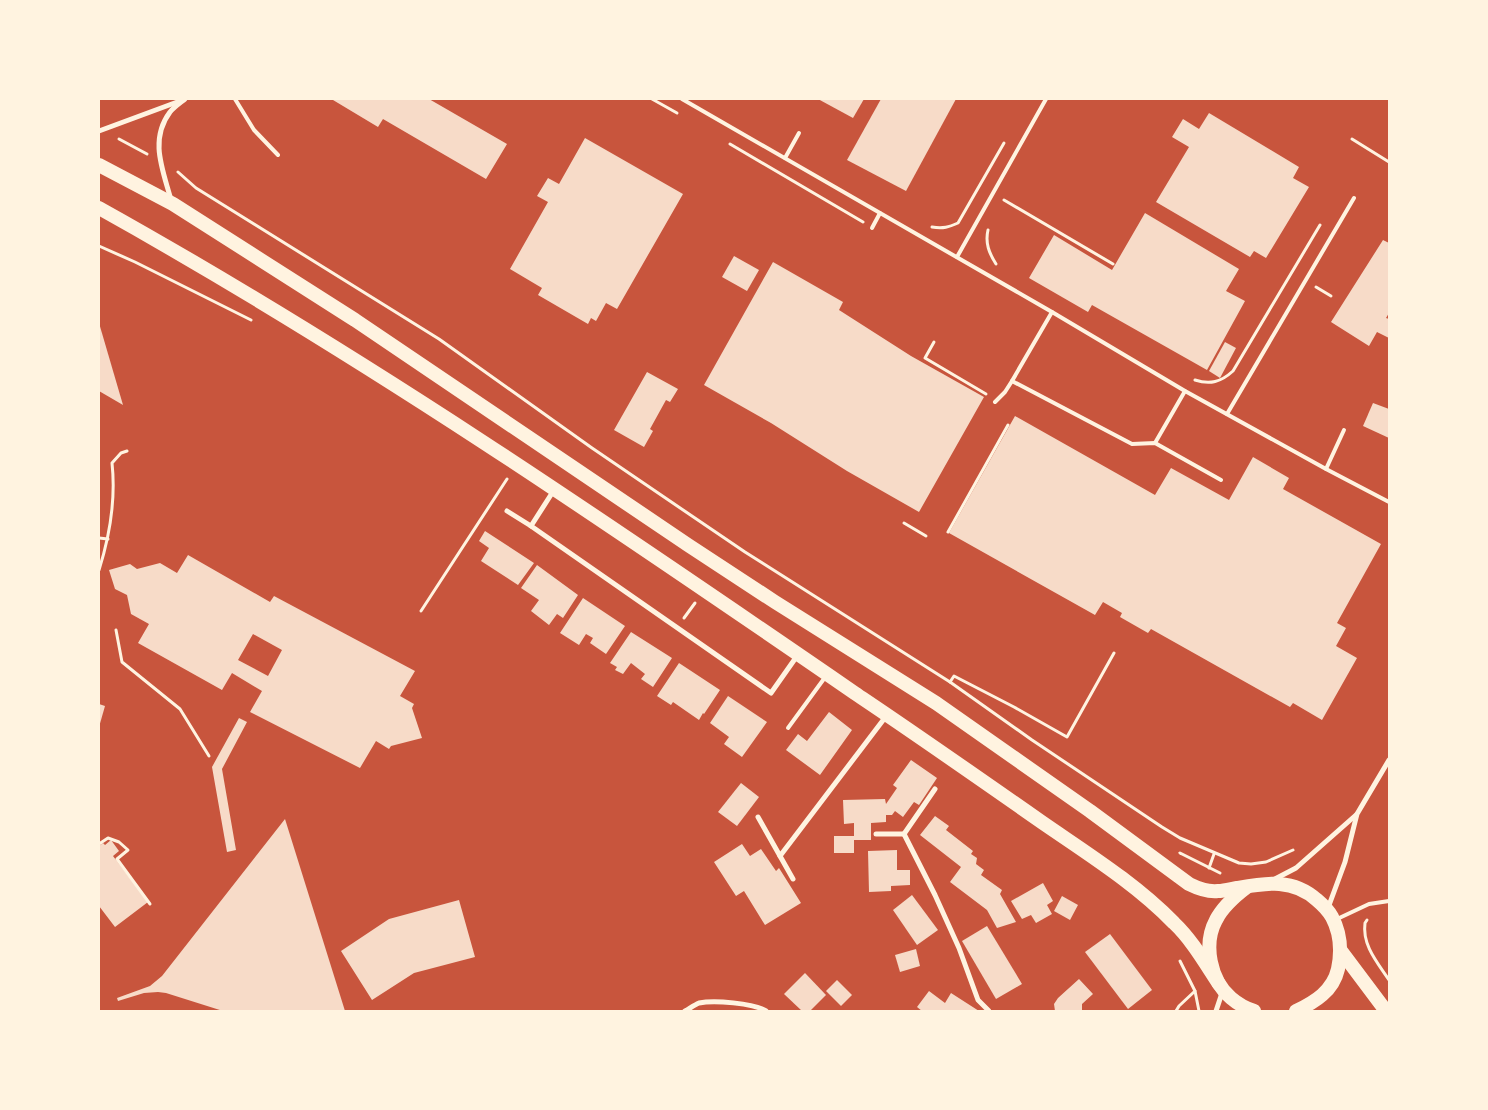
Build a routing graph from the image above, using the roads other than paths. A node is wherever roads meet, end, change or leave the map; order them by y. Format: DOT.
graph roads {
  1 [pos="185,99"];
  2 [pos="235,99"];
  3 [pos="682,99"];
  4 [pos="1046,99"];
  5 [pos="101,130"];
  6 [pos="799,133"];
  7 [pos="278,155"];
  8 [pos="785,158"];
  9 [pos="99,164"];
  10 [pos="1354,198"];
  11 [pos="172,204"];
  12 [pos="99,208"];
  13 [pos="880,212"];
  14 [pos="872,228"];
  15 [pos="957,257"];
  16 [pos="1052,312"];
  17 [pos="1012,381"];
  18 [pos="1185,391"];
  19 [pos="995,402"];
  20 [pos="1227,414"];
  21 [pos="1344,430"];
  22 [pos="1155,443"];
  23 [pos="1326,469"];
  24 [pos="1222,480"];
  25 [pos="555,489"];
  26 [pos="1389,502"];
  27 [pos="507,511"];
  28 [pos="530,526"];
  29 [pos="799,654"];
  30 [pos="828,674"];
  31 [pos="888,715"];
  32 [pos="788,728"];
  33 [pos="1389,760"];
  34 [pos="935,789"];
  35 [pos="1357,814"];
  36 [pos="758,817"];
  37 [pos="876,834"];
  38 [pos="904,834"];
  39 [pos="780,856"];
  40 [pos="793,879"];
  41 [pos="1266,884"];
  42 [pos="1248,886"];
  43 [pos="1389,901"];
  44 [pos="1331,915"];
  45 [pos="1341,951"];
  46 [pos="1221,986"];
  47 [pos="685,1011"];
  48 [pos="766,1011"];
  49 [pos="989,1011"];
  50 [pos="1216,1011"];
  51 [pos="1254,1011"];
  52 [pos="1296,1011"];
  53 [pos="1386,1011"];
  1 -- 5 [label="street"];
  1 -- 11 [label="street"];
  2 -- 7 [label="lane"];
  3 -- 8 [label="lane"];
  4 -- 15 [label="lane"];
  6 -- 8 [label="lane"];
  8 -- 13 [label="lane"];
  9 -- 11 [label="highway"];
  10 -- 20 [label="lane"];
  11 -- 42 [label="highway"];
  12 -- 25 [label="highway"];
  13 -- 14 [label="lane"];
  13 -- 15 [label="lane"];
  15 -- 16 [label="lane"];
  16 -- 17 [label="lane"];
  16 -- 18 [label="lane"];
  17 -- 19 [label="lane"];
  17 -- 22 [label="lane"];
  18 -- 20 [label="lane"];
  18 -- 22 [label="lane"];
  20 -- 23 [label="lane"];
  21 -- 23 [label="lane"];
  22 -- 24 [label="lane"];
  23 -- 26 [label="lane"];
  25 -- 28 [label="street"];
  25 -- 29 [label="highway"];
  27 -- 28 [label="street"];
  28 -- 29 [label="street"];
  29 -- 30 [label="highway"];
  30 -- 31 [label="highway"];
  30 -- 32 [label="lane"];
  31 -- 39 [label="street"];
  31 -- 46 [label="highway"];
  33 -- 35 [label="street"];
  34 -- 38 [label="street"];
  35 -- 41 [label="street"];
  35 -- 44 [label="street"];
  36 -- 39 [label="street"];
  37 -- 38 [label="street"];
  38 -- 49 [label="street"];
  39 -- 40 [label="street"];
  41 -- 42 [label="highway"];
  41 -- 44 [label="highway"];
  42 -- 46 [label="highway"];
  43 -- 44 [label="lane"];
  44 -- 45 [label="highway"];
  45 -- 52 [label="highway"];
  45 -- 53 [label="highway"];
  46 -- 50 [label="street"];
  46 -- 51 [label="highway"];
  47 -- 48 [label="street"];
}
